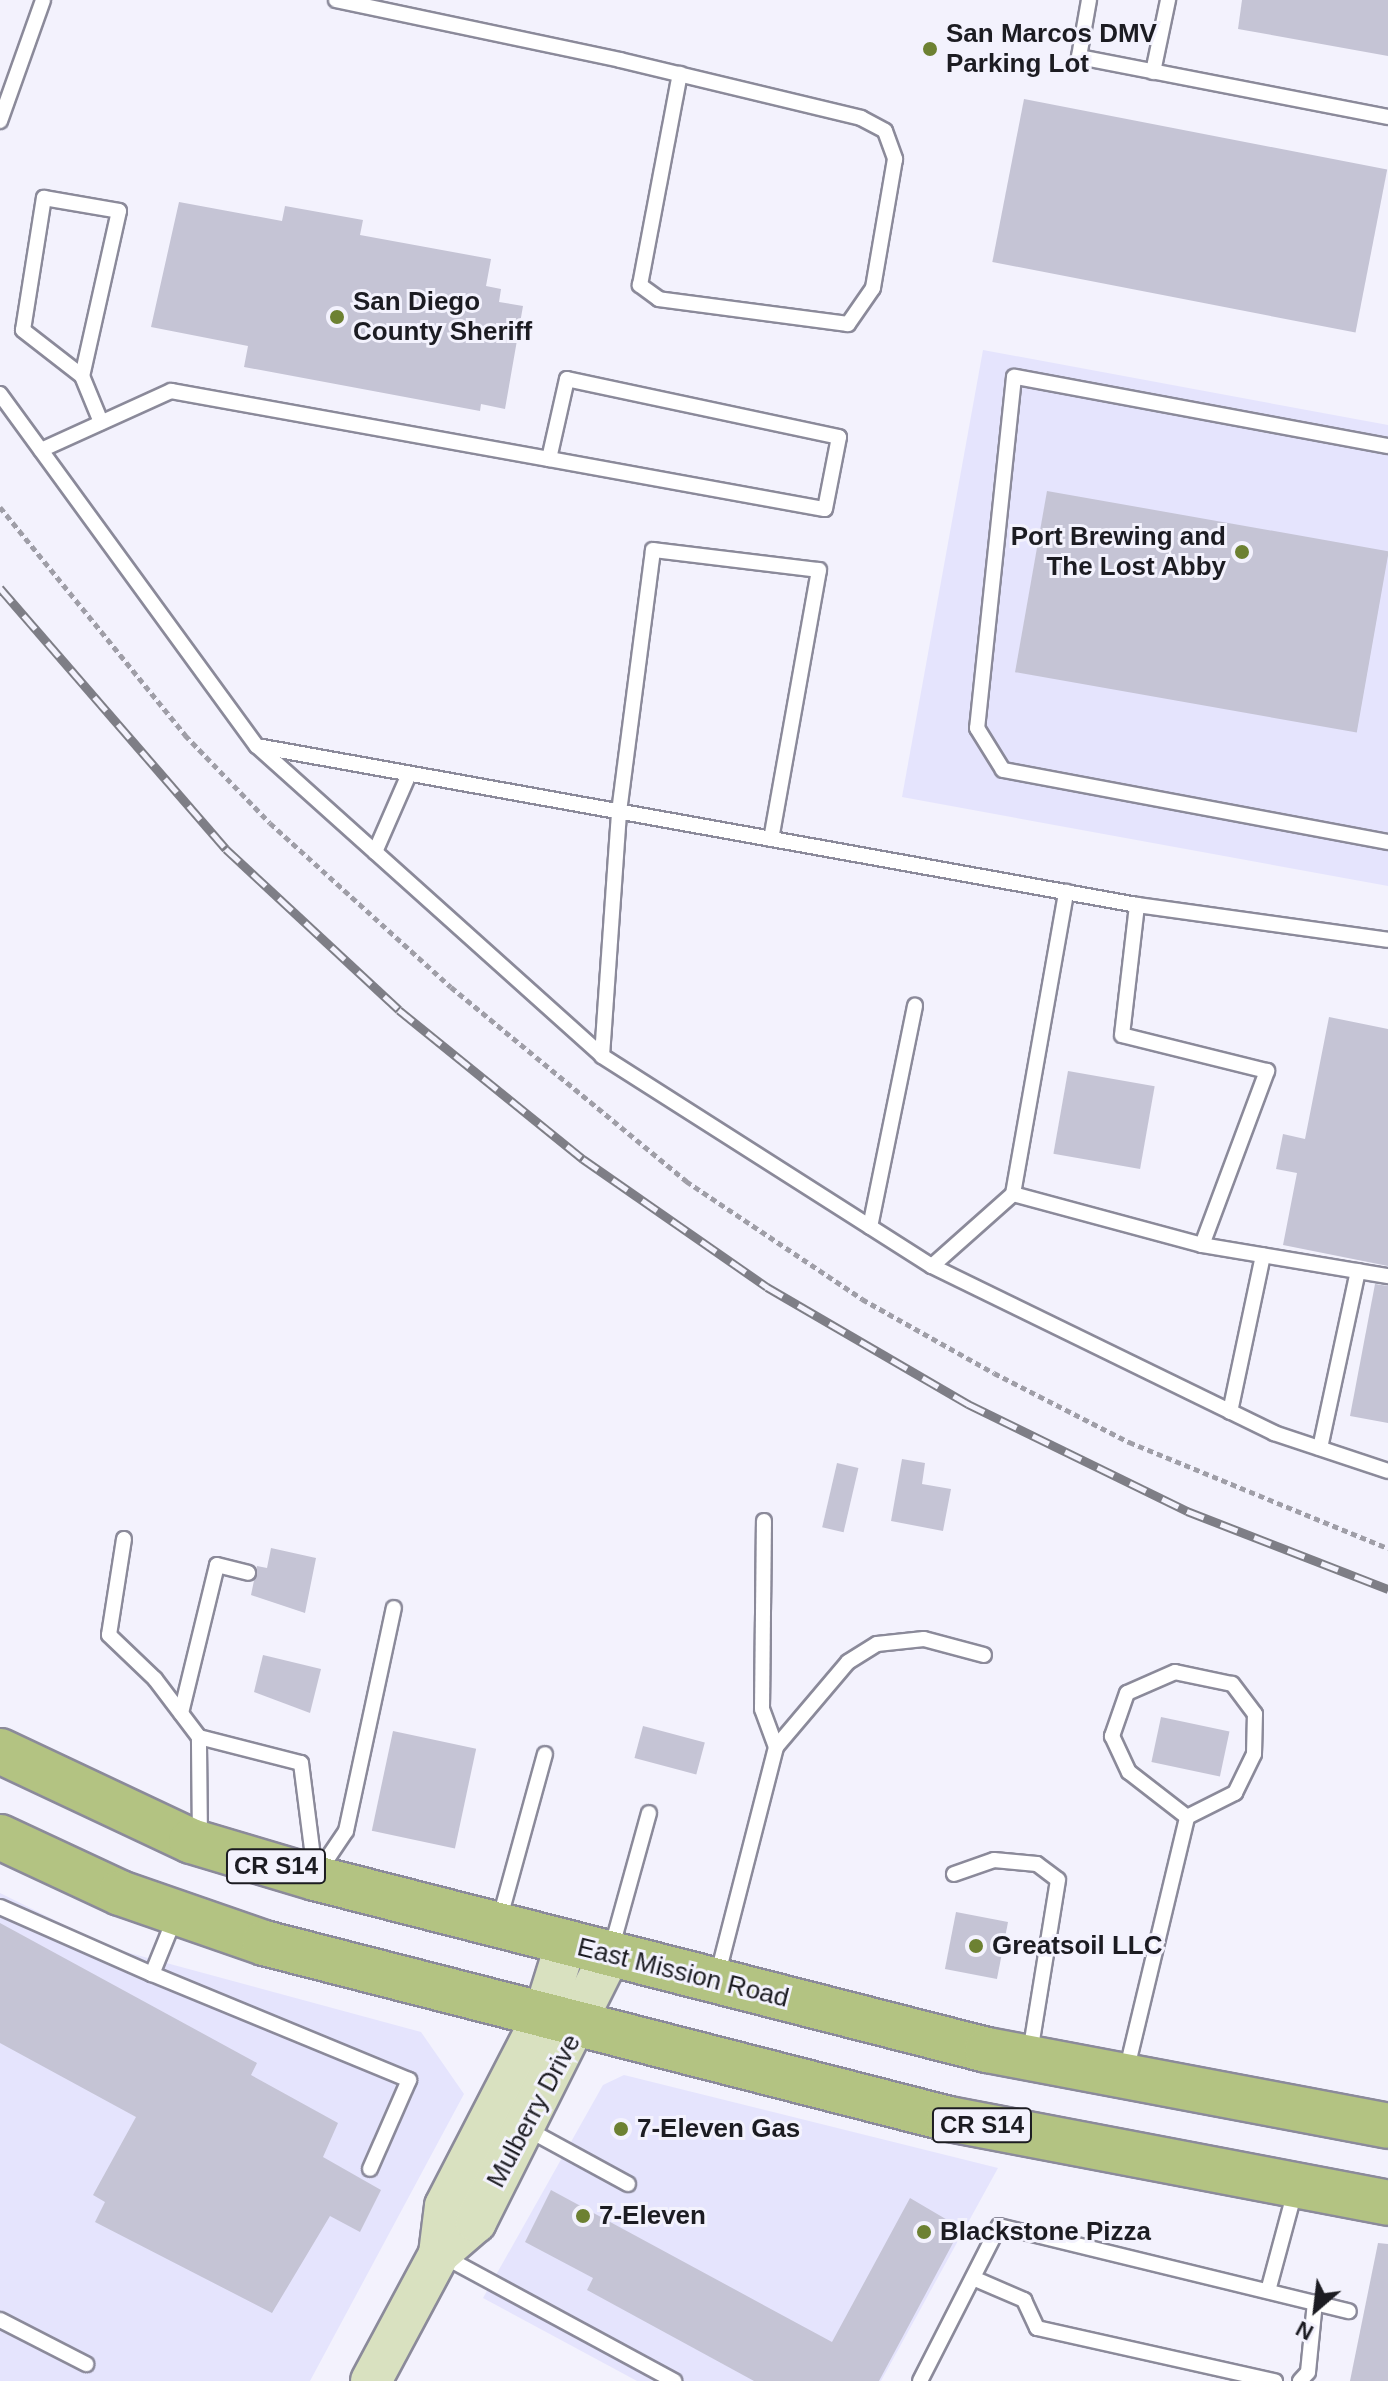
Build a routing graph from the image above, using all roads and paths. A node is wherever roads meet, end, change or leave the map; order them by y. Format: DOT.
graph roads {
  1 [pos="43,0"];
  2 [pos="336,0"];
  3 [pos="1089,0"];
  4 [pos="1168,0"];
  5 [pos="1153,72"];
  6 [pos="680,74"];
  7 [pos="1388,117"];
  8 [pos="0,121"];
  9 [pos="82,376"];
  10 [pos="0,394"];
  11 [pos="101,422"];
  12 [pos="1388,446"];
  13 [pos="41,450"];
  14 [pos="549,459"];
  15 [pos="257,746"];
  16 [pos="409,774"];
  17 [pos="619,812"];
  18 [pos="771,839"];
  19 [pos="1388,842"];
  20 [pos="375,852"];
  21 [pos="1066,892"];
  22 [pos="1137,905"];
  23 [pos="1388,940"];
  24 [pos="915,1006"];
  25 [pos="602,1056"];
  26 [pos="1013,1194"];
  27 [pos="870,1227"];
  28 [pos="1202,1245"];
  29 [pos="1263,1255"];
  30 [pos="932,1266"];
  31 [pos="1358,1271"];
  32 [pos="1388,1276"];
  33 [pos="1230,1412"];
  34 [pos="1320,1448"];
  35 [pos="1388,1471"];
  36 [pos="764,1521"];
  37 [pos="124,1539"];
  38 [pos="248,1573"];
  39 [pos="394,1608"];
  40 [pos="984,1655"];
  41 [pos="181,1713"];
  42 [pos="199,1737"];
  43 [pos="776,1747"];
  44 [pos="0,1751"];
  45 [pos="545,1754"];
  46 [pos="649,1813"];
  47 [pos="1187,1817"];
  48 [pos="0,1837"];
  49 [pos="200,1843"];
  50 [pos="954,1874"];
  51 [pos="315,1878"];
  52 [pos="0,1907"];
  53 [pos="176,1915"];
  54 [pos="498,1925"];
  55 [pos="566,1943"];
  56 [pos="610,1954"];
  57 [pos="152,1974"];
  58 [pos="716,1981"];
  59 [pos="562,2019"];
  60 [pos="1029,2058"];
  61 [pos="1125,2076"];
  62 [pos="1388,2126"];
  63 [pos="525,2128"];
  64 [pos="370,2169"];
  65 [pos="628,2184"];
  66 [pos="1296,2186"];
  67 [pos="1388,2203"];
  68 [pos="439,2254"];
  69 [pos="973,2278"];
  70 [pos="1268,2291"];
  71 [pos="1315,2302"];
  72 [pos="1349,2311"];
  73 [pos="0,2320"];
  74 [pos="86,2364"];
  75 [pos="1305,2378"];
  76 [pos="371,2381"];
  77 [pos="674,2381"];
  78 [pos="920,2381"];
  79 [pos="1275,2381"];
  1 -- 8 [label="lane"];
  2 -- 6 [label="lane"];
  3 -- 5 [label="lane"];
  4 -- 5 [label="lane"];
  5 -- 7 [label="lane"];
  6 -- 6 [label="lane"];
  9 -- 9 [label="lane"];
  9 -- 11 [label="lane"];
  10 -- 13 [label="lane"];
  11 -- 13 [label="lane"];
  11 -- 14 [label="lane"];
  12 -- 19 [label="lane"];
  13 -- 15 [label="lane"];
  14 -- 14 [label="lane"];
  15 -- 16 [label="lane"];
  15 -- 20 [label="lane"];
  16 -- 17 [label="lane"];
  16 -- 20 [label="lane"];
  17 -- 18 [label="lane"];
  17 -- 18 [label="lane"];
  17 -- 25 [label="lane"];
  18 -- 21 [label="lane"];
  20 -- 25 [label="lane"];
  21 -- 22 [label="lane"];
  21 -- 26 [label="lane"];
  22 -- 23 [label="lane"];
  22 -- 28 [label="lane"];
  24 -- 27 [label="lane"];
  25 -- 27 [label="lane"];
  26 -- 28 [label="lane"];
  26 -- 30 [label="lane"];
  27 -- 30 [label="lane"];
  28 -- 29 [label="lane"];
  29 -- 31 [label="lane"];
  29 -- 33 [label="lane"];
  30 -- 33 [label="lane"];
  31 -- 32 [label="lane"];
  31 -- 34 [label="lane"];
  33 -- 34 [label="lane"];
  34 -- 35 [label="lane"];
  36 -- 43 [label="lane"];
  37 -- 41 [label="lane"];
  38 -- 41 [label="lane"];
  39 -- 51 [label="lane"];
  40 -- 43 [label="lane"];
  41 -- 42 [label="lane"];
  42 -- 49 [label="lane"];
  42 -- 51 [label="lane"];
  43 -- 58 [label="lane"];
  44 -- 49 [label="main road, East Mission Road / CR S14"];
  45 -- 54 [label="lane"];
  46 -- 56 [label="lane"];
  47 -- 47 [label="lane"];
  47 -- 61 [label="lane"];
  48 -- 53 [label="main road, CR S14"];
  49 -- 51 [label="main road, East Mission Road / CR S14"];
  50 -- 60 [label="lane"];
  51 -- 54 [label="main road, East Mission Road / CR S14"];
  52 -- 57 [label="lane"];
  53 -- 57 [label="lane"];
  53 -- 59 [label="main road, CR S14"];
  54 -- 55 [label="main road, East Mission Road / CR S14"];
  55 -- 56 [label="main road, East Mission Road / CR S14"];
  55 -- 59 [label="main road, Mulberry Drive"];
  56 -- 58 [label="main road, East Mission Road / CR S14"];
  56 -- 59 [label="main road, Mulberry Drive"];
  57 -- 64 [label="lane"];
  58 -- 60 [label="main road, East Mission Road / CR S14"];
  59 -- 63 [label="main road, Mulberry Drive"];
  59 -- 66 [label="main road, CR S14"];
  59 -- 68 [label="main road, Mulberry Drive"];
  60 -- 61 [label="main road, East Mission Road / CR S14"];
  61 -- 62 [label="main road, East Mission Road / CR S14"];
  63 -- 65 [label="lane"];
  63 -- 68 [label="main road, Mulberry Drive"];
  66 -- 67 [label="main road, CR S14"];
  66 -- 70 [label="lane"];
  68 -- 76 [label="main road, Mulberry Drive"];
  68 -- 77 [label="lane"];
  69 -- 70 [label="lane"];
  69 -- 78 [label="lane"];
  69 -- 79 [label="lane"];
  70 -- 71 [label="lane"];
  71 -- 72 [label="lane"];
  71 -- 75 [label="lane"];
  73 -- 74 [label="lane"];
}
